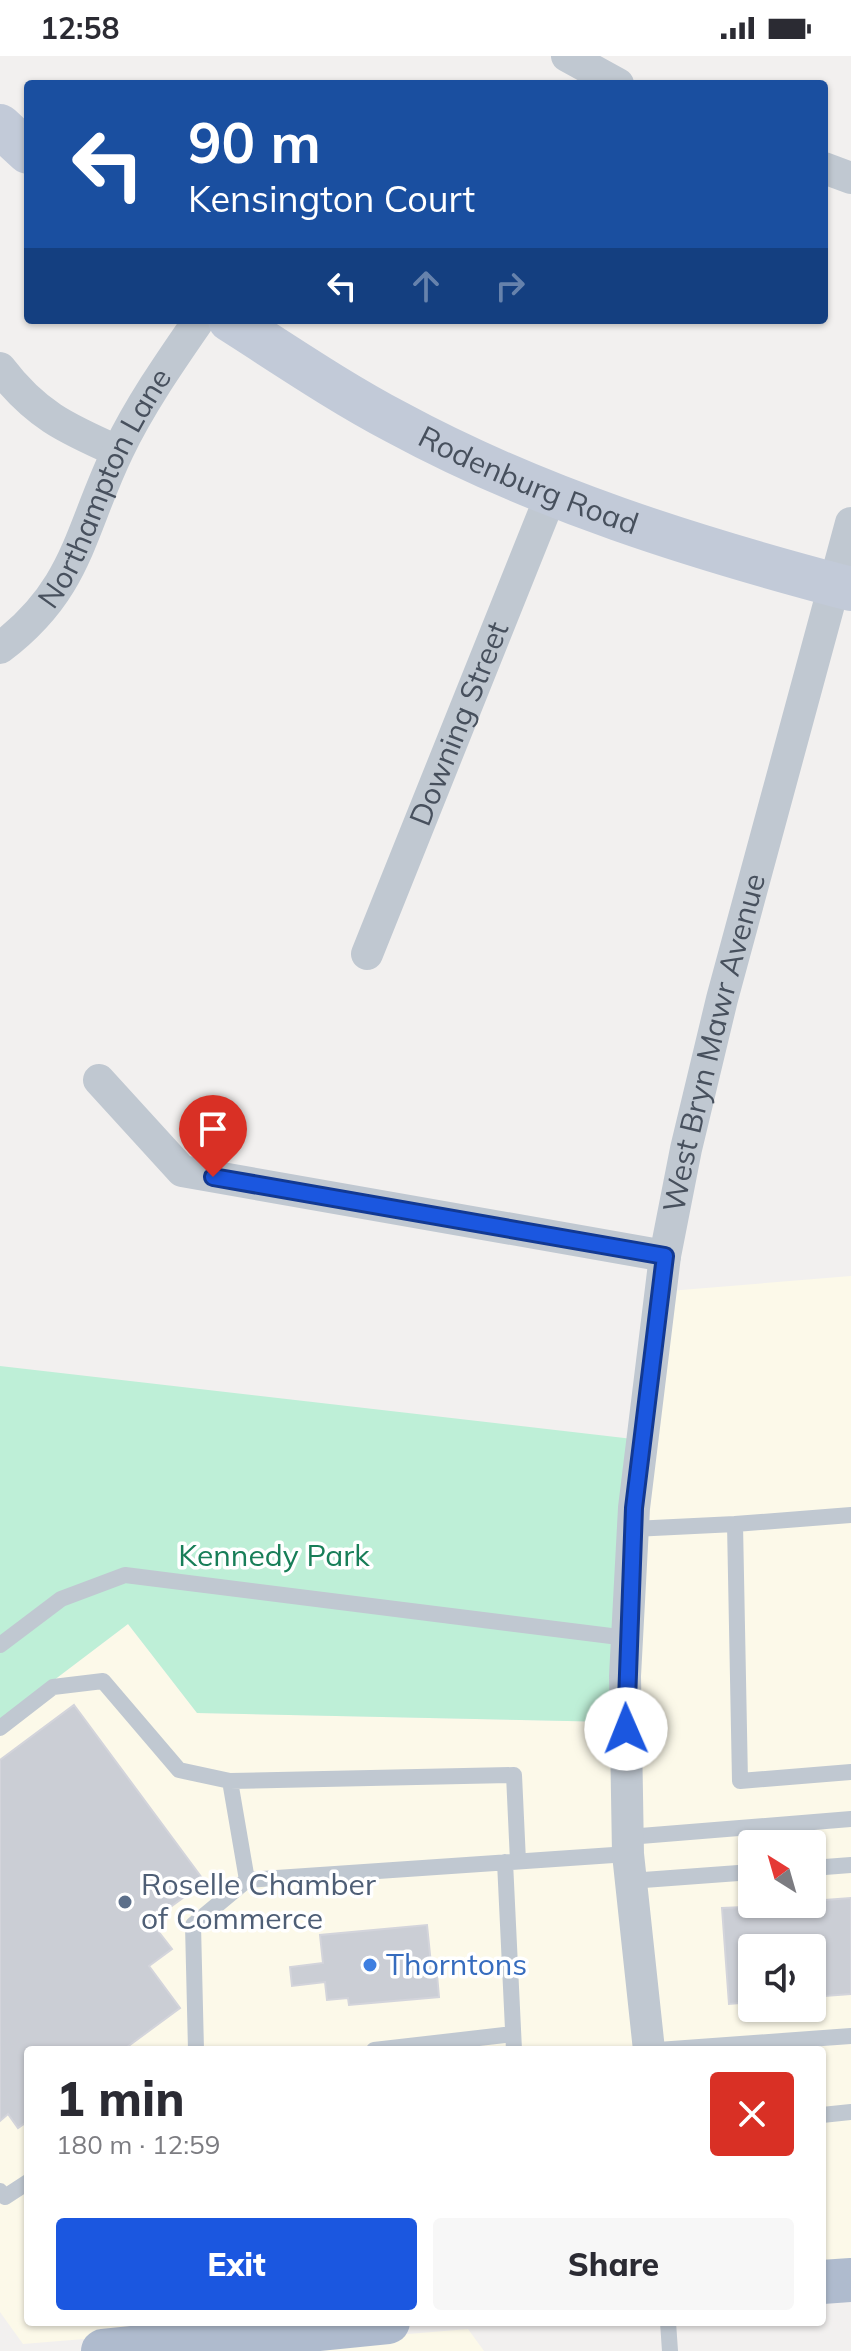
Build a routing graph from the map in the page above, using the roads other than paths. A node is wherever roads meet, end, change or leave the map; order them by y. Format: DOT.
graph roads {
  1 [pos="582,60"];
  2 [pos="612,80"];
  3 [pos="0,126"];
  4 [pos="24,148"];
  5 [pos="828,169"];
  6 [pos="851,178"];
  7 [pos="196,324"];
  8 [pos="236,324"];
  9 [pos="0,368"];
  10 [pos="117,451"];
  11 [pos="551,495"];
  12 [pos="851,523"];
  13 [pos="842,587"];
  14 [pos="0,648"];
  15 [pos="367,954"];
  16 [pos="99,1080"];
  17 [pos="665,1256"];
  18 [pos="851,1515"];
  19 [pos="735,1524"];
  20 [pos="633,1529"];
  21 [pos="627,1638"];
  22 [pos="0,1645"];
  23 [pos="0,1728"];
  24 [pos="851,1772"];
  25 [pos="230,1781"];
  26 [pos="851,1819"];
  27 [pos="629,1857"];
  28 [pos="511,1862"];
  29 [pos="851,1865"];
  30 [pos="826,1867"];
  31 [pos="738,1870"];
  32 [pos="247,1880"];
  33 [pos="851,2036"];
  34 [pos="514,2042"];
  35 [pos="196,2046"];
  36 [pos="444,2046"];
  37 [pos="649,2046"];
  38 [pos="772,2046"];
  39 [pos="851,2112"];
  40 [pos="826,2115"];
  41 [pos="24,2185"];
  42 [pos="0,2191"];
  43 [pos="851,2280"];
  44 [pos="826,2282"];
  45 [pos="314,2326"];
  46 [pos="668,2326"];
  47 [pos="204,2332"];
  48 [pos="117,2350"];
  49 [pos="670,2351"];
  1 -- 2 [label="street"];
  3 -- 4 [label="street"];
  5 -- 6 [label="street"];
  7 -- 10 [label="street, Northampton Lane"];
  8 -- 11 [label="street, Rodenburg Road"];
  9 -- 10 [label="street"];
  10 -- 14 [label="street, Northampton Lane"];
  11 -- 13 [label="street, Rodenburg Road"];
  11 -- 15 [label="street, Downing Street"];
  12 -- 13 [label="street, West Bryn Mawr Avenue"];
  13 -- 17 [label="street, West Bryn Mawr Avenue"];
  16 -- 17 [label="street"];
  17 -- 20 [label="street, West Bryn Mawr Avenue"];
  18 -- 19 [label="lane"];
  19 -- 20 [label="lane"];
  19 -- 24 [label="lane"];
  20 -- 21 [label="street, West Bryn Mawr Avenue"];
  21 -- 22 [label="lane"];
  21 -- 27 [label="street, West Bryn Mawr Avenue"];
  23 -- 25 [label="lane"];
  25 -- 28 [label="lane"];
  25 -- 32 [label="lane"];
  26 -- 27 [label="lane"];
  27 -- 28 [label="lane"];
  27 -- 31 [label="lane"];
  27 -- 37 [label="street, West Bryn Mawr Avenue"];
  28 -- 32 [label="lane"];
  28 -- 34 [label="lane"];
  29 -- 30 [label="lane"];
  32 -- 35 [label="lane"];
  33 -- 38 [label="lane"];
  34 -- 36 [label="lane"];
  39 -- 40 [label="lane"];
  41 -- 42 [label="lane"];
  43 -- 44 [label="main road"];
  45 -- 47 [label="main road"];
  46 -- 49 [label="lane"];
  47 -- 48 [label="main road"];
}
